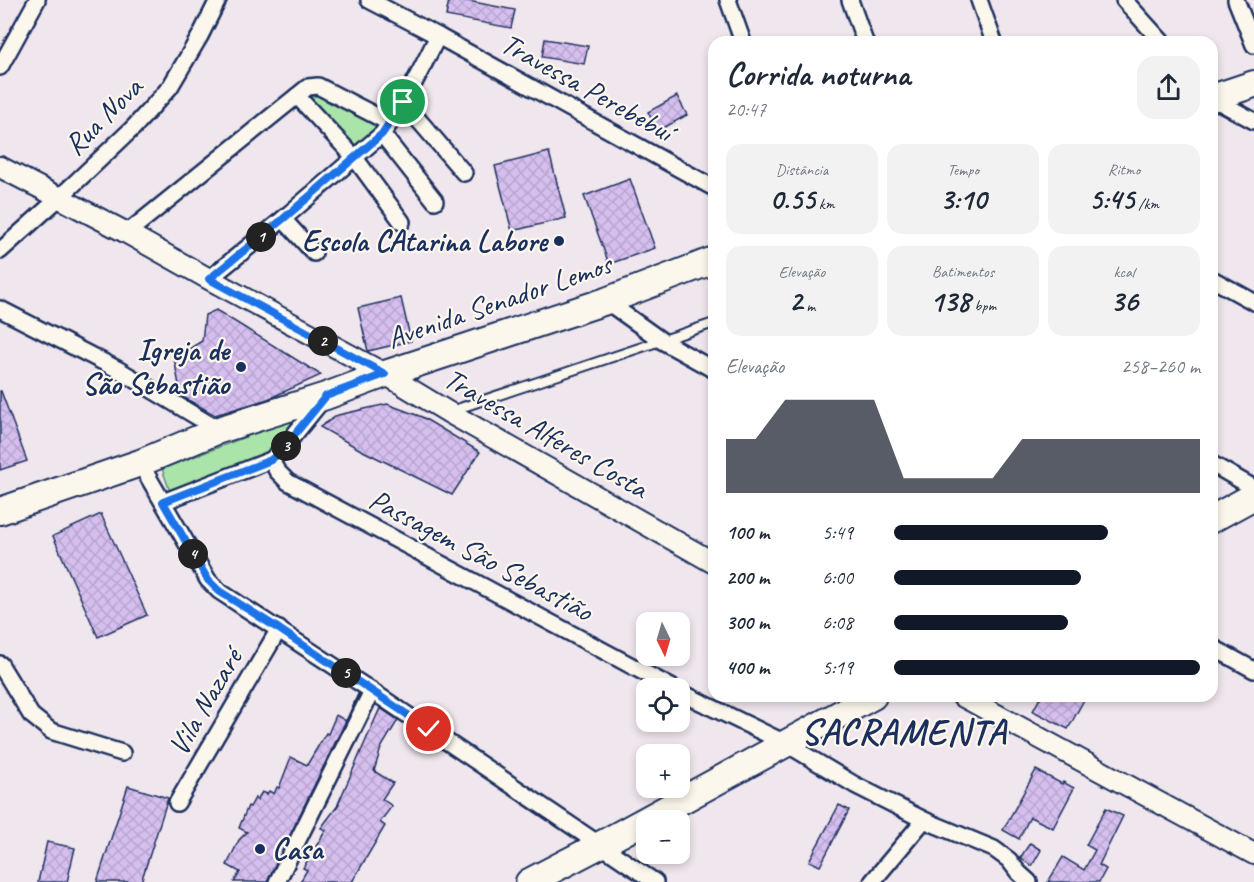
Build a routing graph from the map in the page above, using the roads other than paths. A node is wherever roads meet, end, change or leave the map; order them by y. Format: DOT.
graph roads {
  1 [pos="37,0"];
  2 [pos="218,0"];
  3 [pos="369,0"];
  4 [pos="728,0"];
  5 [pos="850,0"];
  6 [pos="979,0"];
  7 [pos="1124,0"];
  8 [pos="1236,0"];
  9 [pos="438,36"];
  10 [pos="740,36"];
  11 [pos="863,36"];
  12 [pos="992,36"];
  13 [pos="1157,36"];
  14 [pos="1254,45"];
  15 [pos="0,67"];
  16 [pos="1254,84"];
  17 [pos="297,96"];
  18 [pos="1218,96"];
  19 [pos="1218,101"];
  20 [pos="403,102"];
  21 [pos="1254,121"];
  22 [pos="386,128"];
  23 [pos="354,158"];
  24 [pos="0,167"];
  25 [pos="464,173"];
  26 [pos="708,185"];
  27 [pos="58,198"];
  28 [pos="435,201"];
  29 [pos="283,219"];
  30 [pos="402,222"];
  31 [pos="127,233"];
  32 [pos="0,250"];
  33 [pos="314,253"];
  34 [pos="708,262"];
  35 [pos="209,279"];
  36 [pos="1218,282"];
  37 [pos="606,301"];
  38 [pos="1254,302"];
  39 [pos="0,309"];
  40 [pos="708,325"];
  41 [pos="662,341"];
  42 [pos="708,367"];
  43 [pos="385,374"];
  44 [pos="326,396"];
  45 [pos="448,412"];
  46 [pos="219,430"];
  47 [pos="271,460"];
  48 [pos="140,463"];
  49 [pos="1218,467"];
  50 [pos="1254,488"];
  51 [pos="1254,496"];
  52 [pos="163,502"];
  53 [pos="0,511"];
  54 [pos="1218,516"];
  55 [pos="708,560"];
  56 [pos="279,629"];
  57 [pos="1218,650"];
  58 [pos="0,664"];
  59 [pos="1254,670"];
  60 [pos="654,678"];
  61 [pos="372,691"];
  62 [pos="690,697"];
  63 [pos="708,702"];
  64 [pos="862,702"];
  65 [pos="973,702"];
  66 [pos="706,706"];
  67 [pos="785,743"];
  68 [pos="122,753"];
  69 [pos="177,803"];
  70 [pos="924,820"];
  71 [pos="600,845"];
  72 [pos="1254,854"];
  73 [pos="277,882"];
  74 [pos="529,882"];
  75 [pos="655,882"];
  76 [pos="872,882"];
  77 [pos="1029,882"];
  1 -- 15 [label="street"];
  2 -- 27 [label="street, Rua Nova"];
  3 -- 9 [label="street, Travessa Perebebuí"];
  4 -- 10 [label="street"];
  5 -- 11 [label="street"];
  6 -- 12 [label="street"];
  7 -- 13 [label="street"];
  8 -- 14 [label="street"];
  9 -- 20 [label="street"];
  9 -- 26 [label="street, Travessa Perebebuí"];
  16 -- 18 [label="main road"];
  17 -- 22 [label="street"];
  17 -- 23 [label="street"];
  17 -- 31 [label="street"];
  19 -- 21 [label="street"];
  20 -- 22 [label="street"];
  20 -- 25 [label="street"];
  22 -- 23 [label="street"];
  22 -- 28 [label="street"];
  23 -- 29 [label="street"];
  23 -- 30 [label="street"];
  24 -- 27 [label="street, Travessa Alferes Costa"];
  27 -- 31 [label="street, Travessa Alferes Costa"];
  27 -- 32 [label="street, Rua Nova"];
  29 -- 33 [label="street"];
  29 -- 35 [label="street"];
  31 -- 35 [label="street, Travessa Alferes Costa"];
  34 -- 37 [label="main road, Avenida Senador Lemos"];
  35 -- 43 [label="street, Travessa Alferes Costa"];
  36 -- 38 [label="street"];
  37 -- 41 [label="street"];
  37 -- 43 [label="main road, Avenida Senador Lemos"];
  39 -- 46 [label="street"];
  40 -- 41 [label="lane"];
  41 -- 42 [label="street"];
  41 -- 45 [label="lane"];
  43 -- 44 [label="main road, Avenida Senador Lemos"];
  43 -- 45 [label="street, Travessa Alferes Costa"];
  44 -- 46 [label="main road, Avenida Senador Lemos"];
  44 -- 47 [label="street"];
  45 -- 55 [label="street, Travessa Alferes Costa"];
  46 -- 48 [label="main road, Avenida Senador Lemos"];
  47 -- 52 [label="street"];
  47 -- 60 [label="street, Passagem São Sebastião"];
  48 -- 52 [label="street"];
  48 -- 53 [label="main road, Avenida Senador Lemos"];
  49 -- 50 [label="street"];
  51 -- 54 [label="main road"];
  52 -- 56 [label="street"];
  56 -- 61 [label="street"];
  56 -- 69 [label="street, Vila Nazaré"];
  57 -- 59 [label="street"];
  58 -- 68 [label="street, Vila Nazaré"];
  61 -- 71 [label="street"];
  61 -- 73 [label="street"];
  62 -- 66 [label="street"];
  63 -- 66 [label="street"];
  64 -- 67 [label="main road"];
  65 -- 72 [label="street"];
  66 -- 67 [label="street"];
  67 -- 70 [label="street"];
  67 -- 71 [label="main road"];
  70 -- 76 [label="street"];
  70 -- 77 [label="street"];
  71 -- 74 [label="main road"];
  71 -- 75 [label="street"];
}
